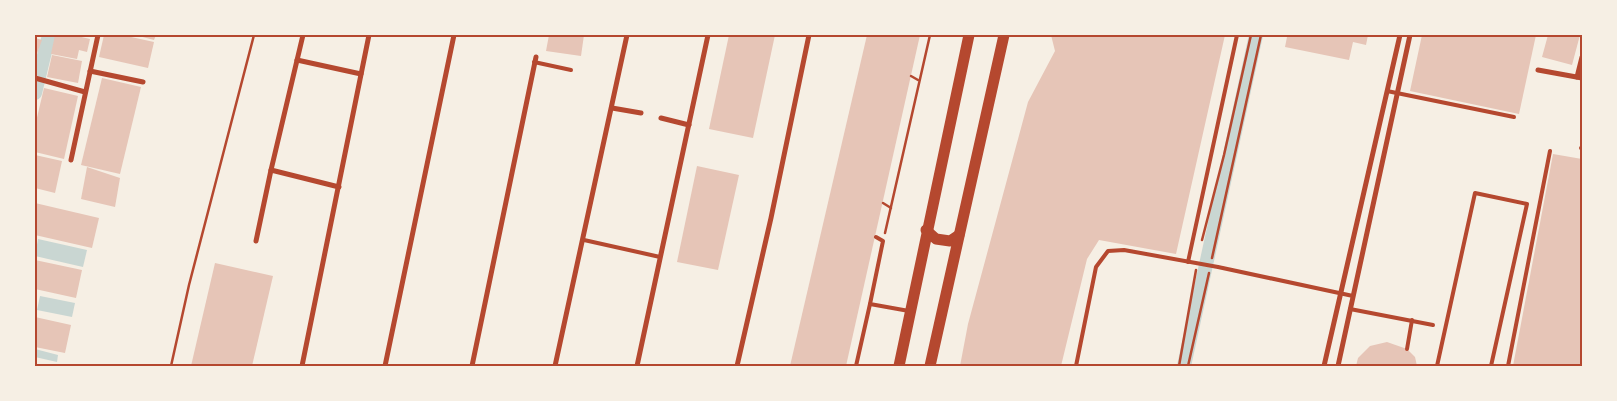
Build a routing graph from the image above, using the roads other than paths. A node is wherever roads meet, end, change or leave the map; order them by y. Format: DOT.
graph roads {
  1 [pos="98,35"];
  2 [pos="303,35"];
  3 [pos="369,35"];
  4 [pos="454,35"];
  5 [pos="627,35"];
  6 [pos="708,35"];
  7 [pos="810,35"];
  8 [pos="969,35"];
  9 [pos="1004,35"];
  10 [pos="1238,35"];
  11 [pos="1400,35"];
  12 [pos="1410,35"];
  13 [pos="1582,57"];
  14 [pos="297,60"];
  15 [pos="535,60"];
  16 [pos="571,70"];
  17 [pos="1538,70"];
  18 [pos="90,71"];
  19 [pos="361,74"];
  20 [pos="35,78"];
  21 [pos="1580,78"];
  22 [pos="143,82"];
  23 [pos="1387,91"];
  24 [pos="86,92"];
  25 [pos="1397,94"];
  26 [pos="612,108"];
  27 [pos="641,113"];
  28 [pos="661,118"];
  29 [pos="1514,118"];
  30 [pos="690,124"];
  31 [pos="1550,151"];
  32 [pos="72,160"];
  33 [pos="271,170"];
  34 [pos="339,186"];
  35 [pos="926,230"];
  36 [pos="959,235"];
  37 [pos="876,237"];
  38 [pos="584,240"];
  39 [pos="256,241"];
  40 [pos="660,257"];
  41 [pos="1188,262"];
  42 [pos="1341,294"];
  43 [pos="1353,296"];
  44 [pos="870,304"];
  45 [pos="1350,309"];
  46 [pos="910,312"];
  47 [pos="1412,320"];
  48 [pos="1433,324"];
  49 [pos="1407,349"];
  50 [pos="302,366"];
  51 [pos="385,366"];
  52 [pos="472,366"];
  53 [pos="556,366"];
  54 [pos="637,366"];
  55 [pos="737,366"];
  56 [pos="856,366"];
  57 [pos="899,366"];
  58 [pos="930,366"];
  59 [pos="1076,366"];
  60 [pos="1324,366"];
  61 [pos="1338,366"];
  62 [pos="1437,366"];
  63 [pos="1492,366"];
  64 [pos="1508,366"];
  1 -- 18 [label="street"];
  2 -- 14 [label="street"];
  3 -- 19 [label="street"];
  4 -- 51 [label="street"];
  5 -- 26 [label="street"];
  6 -- 30 [label="street"];
  7 -- 55 [label="street"];
  8 -- 35 [label="main road"];
  9 -- 36 [label="main road"];
  10 -- 41 [label="lane"];
  11 -- 23 [label="street"];
  12 -- 25 [label="street"];
  13 -- 21 [label="street"];
  14 -- 19 [label="street"];
  14 -- 33 [label="street"];
  15 -- 16 [label="lane"];
  15 -- 52 [label="street"];
  17 -- 21 [label="street"];
  18 -- 22 [label="street"];
  18 -- 24 [label="street"];
  19 -- 34 [label="street"];
  20 -- 24 [label="street"];
  23 -- 25 [label="lane"];
  23 -- 42 [label="street"];
  24 -- 32 [label="street"];
  25 -- 29 [label="lane"];
  25 -- 43 [label="street"];
  26 -- 27 [label="street"];
  26 -- 38 [label="street"];
  28 -- 30 [label="street"];
  30 -- 40 [label="street"];
  31 -- 64 [label="lane"];
  33 -- 34 [label="street"];
  33 -- 39 [label="street"];
  34 -- 50 [label="street"];
  35 -- 36 [label="main road"];
  35 -- 46 [label="main road"];
  36 -- 58 [label="main road"];
  37 -- 44 [label="lane"];
  38 -- 40 [label="lane"];
  38 -- 53 [label="street"];
  40 -- 54 [label="street"];
  41 -- 42 [label="lane"];
  41 -- 59 [label="lane"];
  42 -- 43 [label="lane"];
  42 -- 60 [label="street"];
  43 -- 45 [label="street"];
  44 -- 46 [label="lane"];
  44 -- 56 [label="lane"];
  45 -- 47 [label="lane"];
  45 -- 61 [label="street"];
  46 -- 57 [label="main road"];
  47 -- 48 [label="lane"];
  47 -- 49 [label="lane"];
  62 -- 63 [label="lane"];
}
